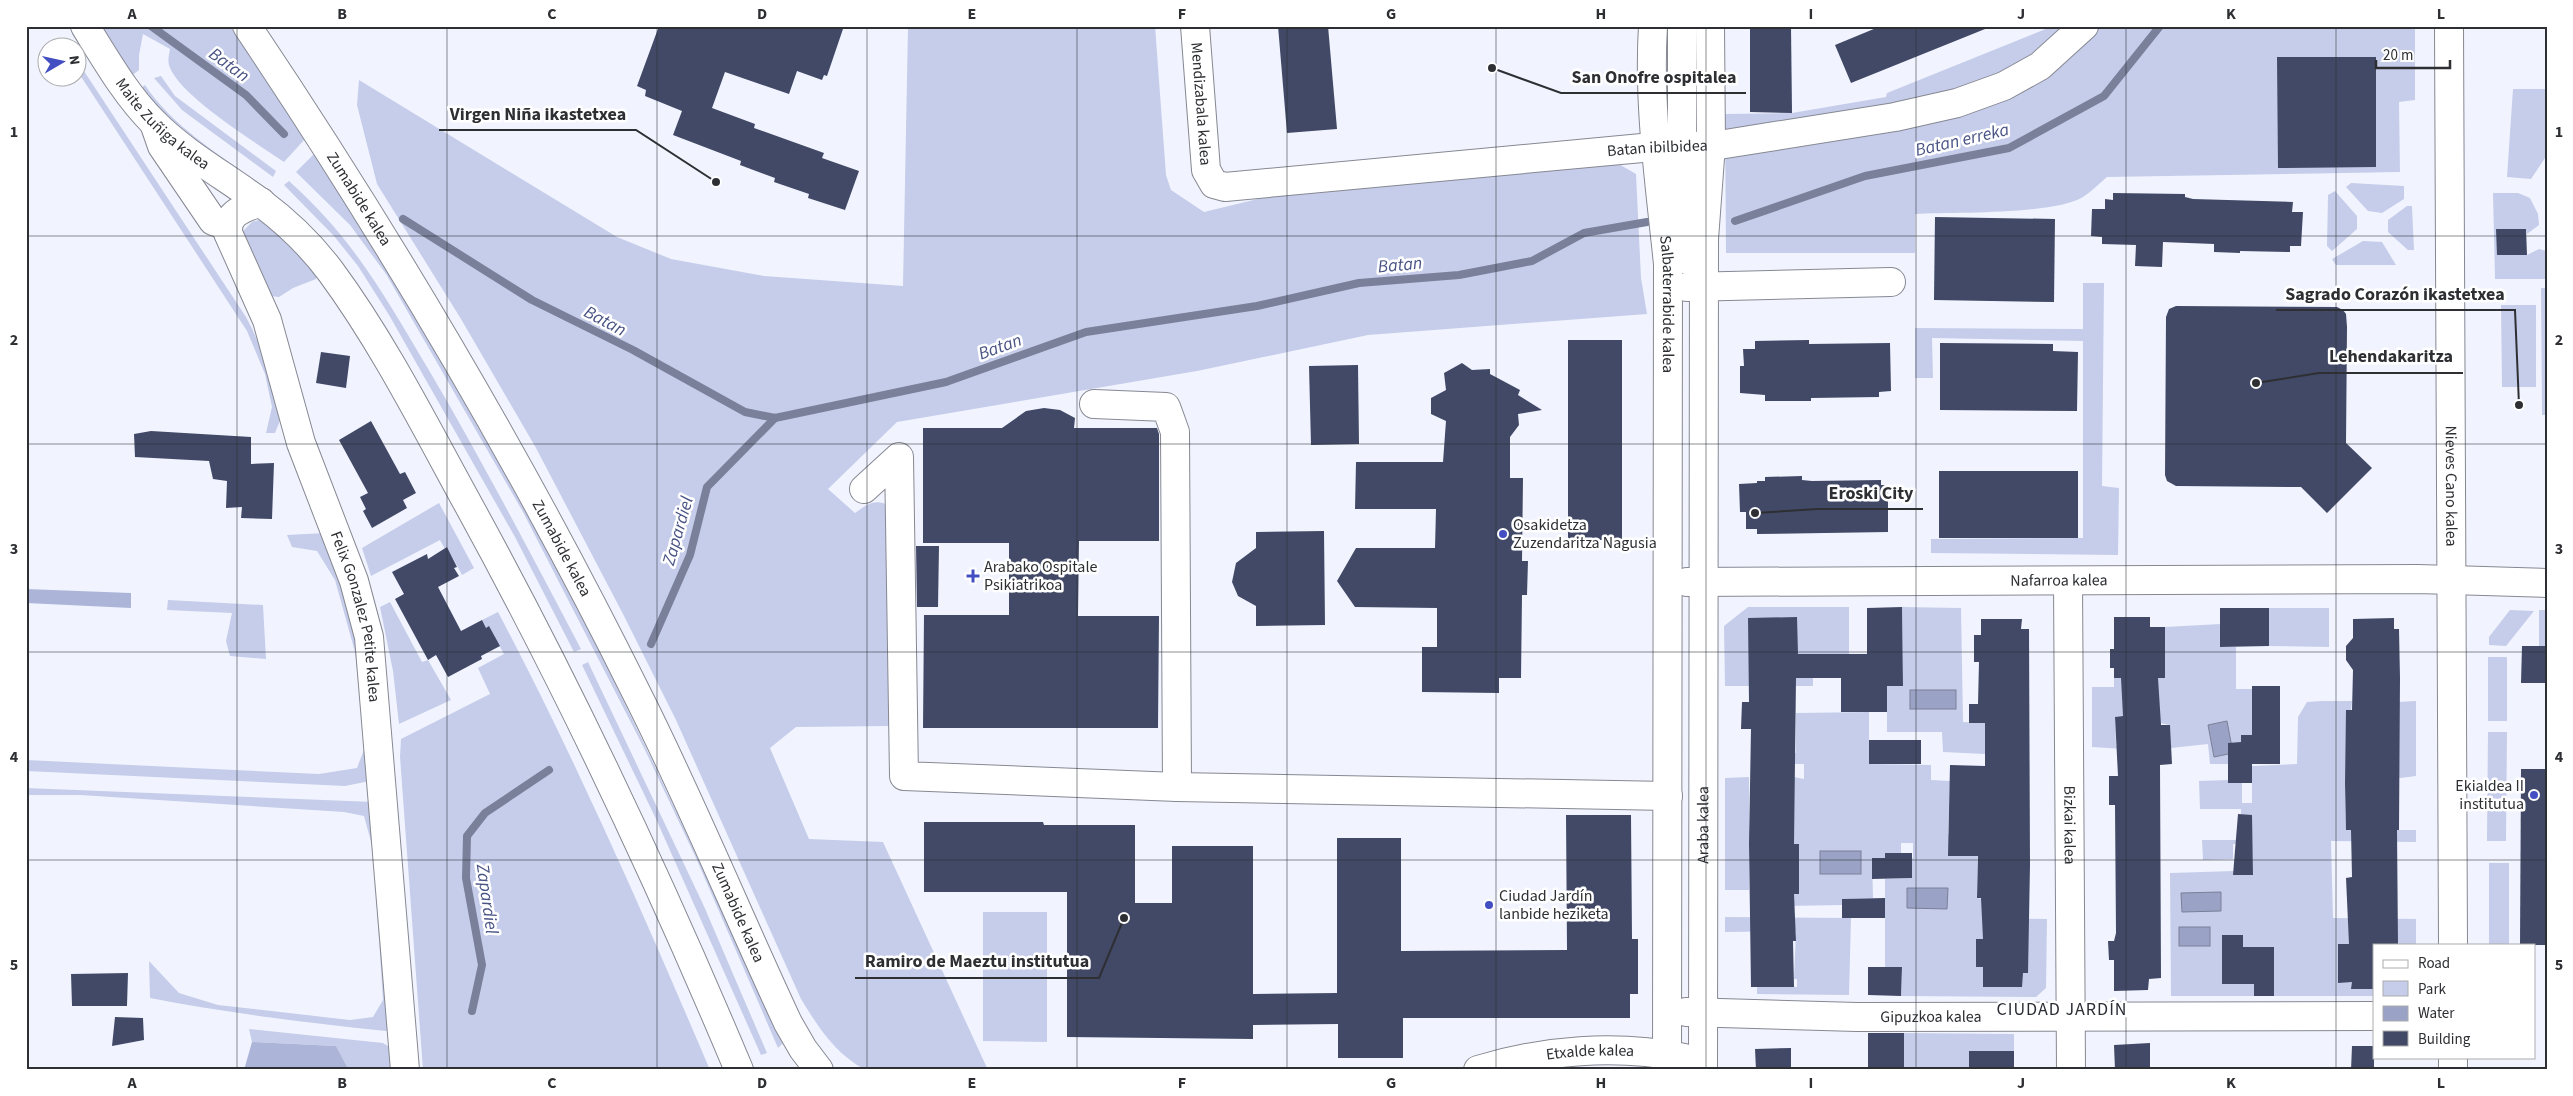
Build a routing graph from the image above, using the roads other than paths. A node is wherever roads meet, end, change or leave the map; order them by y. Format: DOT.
graph roads {
  1 [pos="85,26"];
  2 [pos="248,26"];
  3 [pos="1195,26"];
  4 [pos="1653,26"];
  5 [pos="1682,26"];
  6 [pos="1710,26"];
  7 [pos="2084,26"];
  8 [pos="2449,26"];
  9 [pos="154,123"];
  10 [pos="1711,145"];
  11 [pos="1682,146"];
  12 [pos="1655,148"];
  13 [pos="1210,179"];
  14 [pos="261,202"];
  15 [pos="228,226"];
  16 [pos="1891,282"];
  17 [pos="1696,287"];
  18 [pos="1094,404"];
  19 [pos="864,489"];
  20 [pos="2450,580"];
  21 [pos="1686,581"];
  22 [pos="2068,581"];
  23 [pos="2547,582"];
  24 [pos="1177,787"];
  25 [pos="1668,796"];
  26 [pos="2453,944"];
  27 [pos="1685,1012"];
  28 [pos="2373,1016"];
  29 [pos="2071,1017"];
  30 [pos="1685,1064"];
  31 [pos="405,1070"];
  32 [pos="739,1070"];
  33 [pos="819,1070"];
  34 [pos="1478,1070"];
  35 [pos="2071,1070"];
  1 -- 9 [label="street, Maite Zuñiga kalea"];
  2 -- 33 [label="street, Zumabide kalea"];
  3 -- 13 [label="street, Mendizabala kalea"];
  4 -- 12 [label="street, Salbaterrabide kalea"];
  5 -- 11 [label="street, Salbaterrabide kalea"];
  6 -- 10 [label="street, Salbaterrabide kalea"];
  7 -- 10 [label="street, Batan ibilbidea"];
  8 -- 20 [label="street, Nieves Cano kalea"];
  9 -- 14 [label="street, Maite Zuñiga kalea"];
  9 -- 15 [label="street"];
  10 -- 11 [label="street, Batan ibilbidea"];
  10 -- 17 [label="street, Salbaterrabide kalea"];
  11 -- 12 [label="street, Batan ibilbidea"];
  11 -- 17 [label="street, Salbaterrabide kalea"];
  12 -- 13 [label="street, Batan ibilbidea"];
  12 -- 21 [label="street, Salbaterrabide kalea"];
  14 -- 15 [label="street"];
  14 -- 32 [label="street"];
  15 -- 31 [label="street, Felix Gonzalez Petite kalea"];
  16 -- 17 [label="street"];
  17 -- 21 [label="street, Salbaterrabide kalea"];
  18 -- 24 [label="street"];
  19 -- 24 [label="street"];
  20 -- 22 [label="street, Nafarroa kalea"];
  20 -- 23 [label="street, Nafarroa kalea"];
  20 -- 26 [label="street, Nieves Cano kalea"];
  21 -- 22 [label="street, Nafarroa kalea"];
  21 -- 25 [label="street, Araba kalea"];
  21 -- 27 [label="street, Araba kalea"];
  22 -- 29 [label="street, Bizkai kalea"];
  24 -- 25 [label="street"];
  25 -- 27 [label="street, Araba kalea"];
  27 -- 29 [label="street, Gipuzkoa kalea"];
  27 -- 30 [label="street, Araba kalea"];
  27 -- 30 [label="street, Araba kalea"];
  28 -- 29 [label="street, Gipuzkoa kalea"];
  29 -- 35 [label="street, Bizkai kalea"];
  30 -- 34 [label="street, Etxalde kalea"];
}
